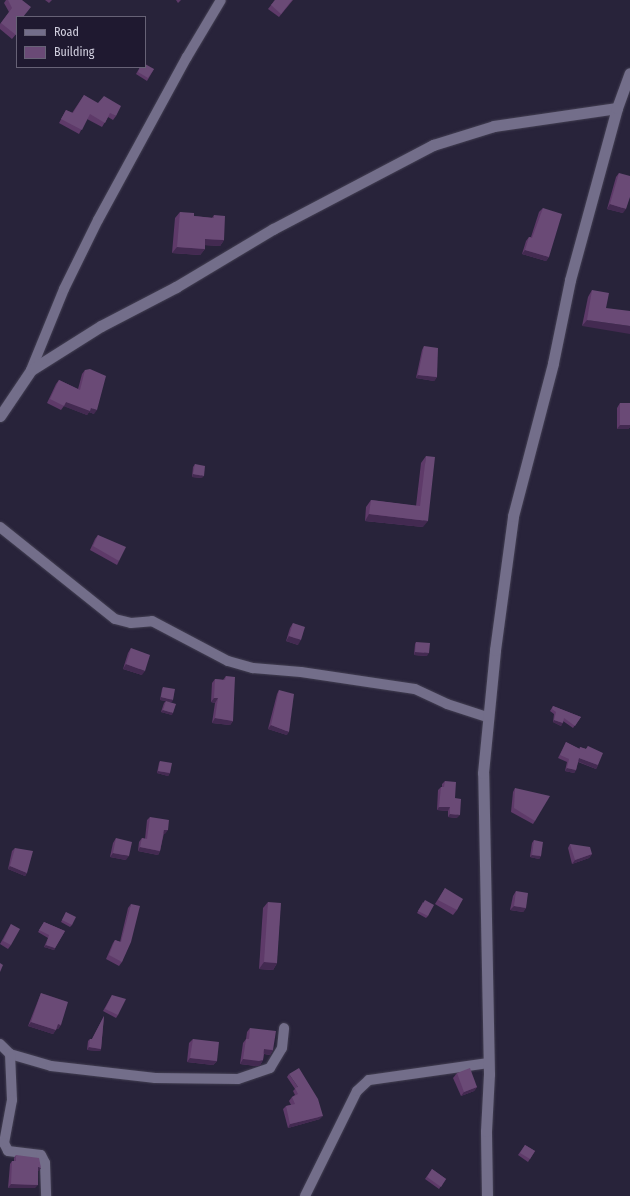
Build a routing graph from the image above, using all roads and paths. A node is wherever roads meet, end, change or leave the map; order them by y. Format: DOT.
graph roads {
  1 [pos="221,0"];
  2 [pos="630,73"];
  3 [pos="617,108"];
  4 [pos="31,370"];
  5 [pos="0,416"];
  6 [pos="0,527"];
  7 [pos="487,717"];
  8 [pos="284,1028"];
  9 [pos="0,1044"];
  10 [pos="10,1054"];
  11 [pos="489,1063"];
  12 [pos="46,1196"];
  13 [pos="305,1196"];
  14 [pos="487,1196"];
  1 -- 4 [label="street"];
  2 -- 3 [label="street"];
  3 -- 4 [label="street"];
  3 -- 7 [label="street"];
  4 -- 5 [label="street"];
  6 -- 7 [label="street"];
  7 -- 11 [label="street"];
  8 -- 10 [label="street"];
  9 -- 10 [label="street"];
  10 -- 12 [label="street"];
  11 -- 13 [label="street"];
  11 -- 14 [label="street"];
}
